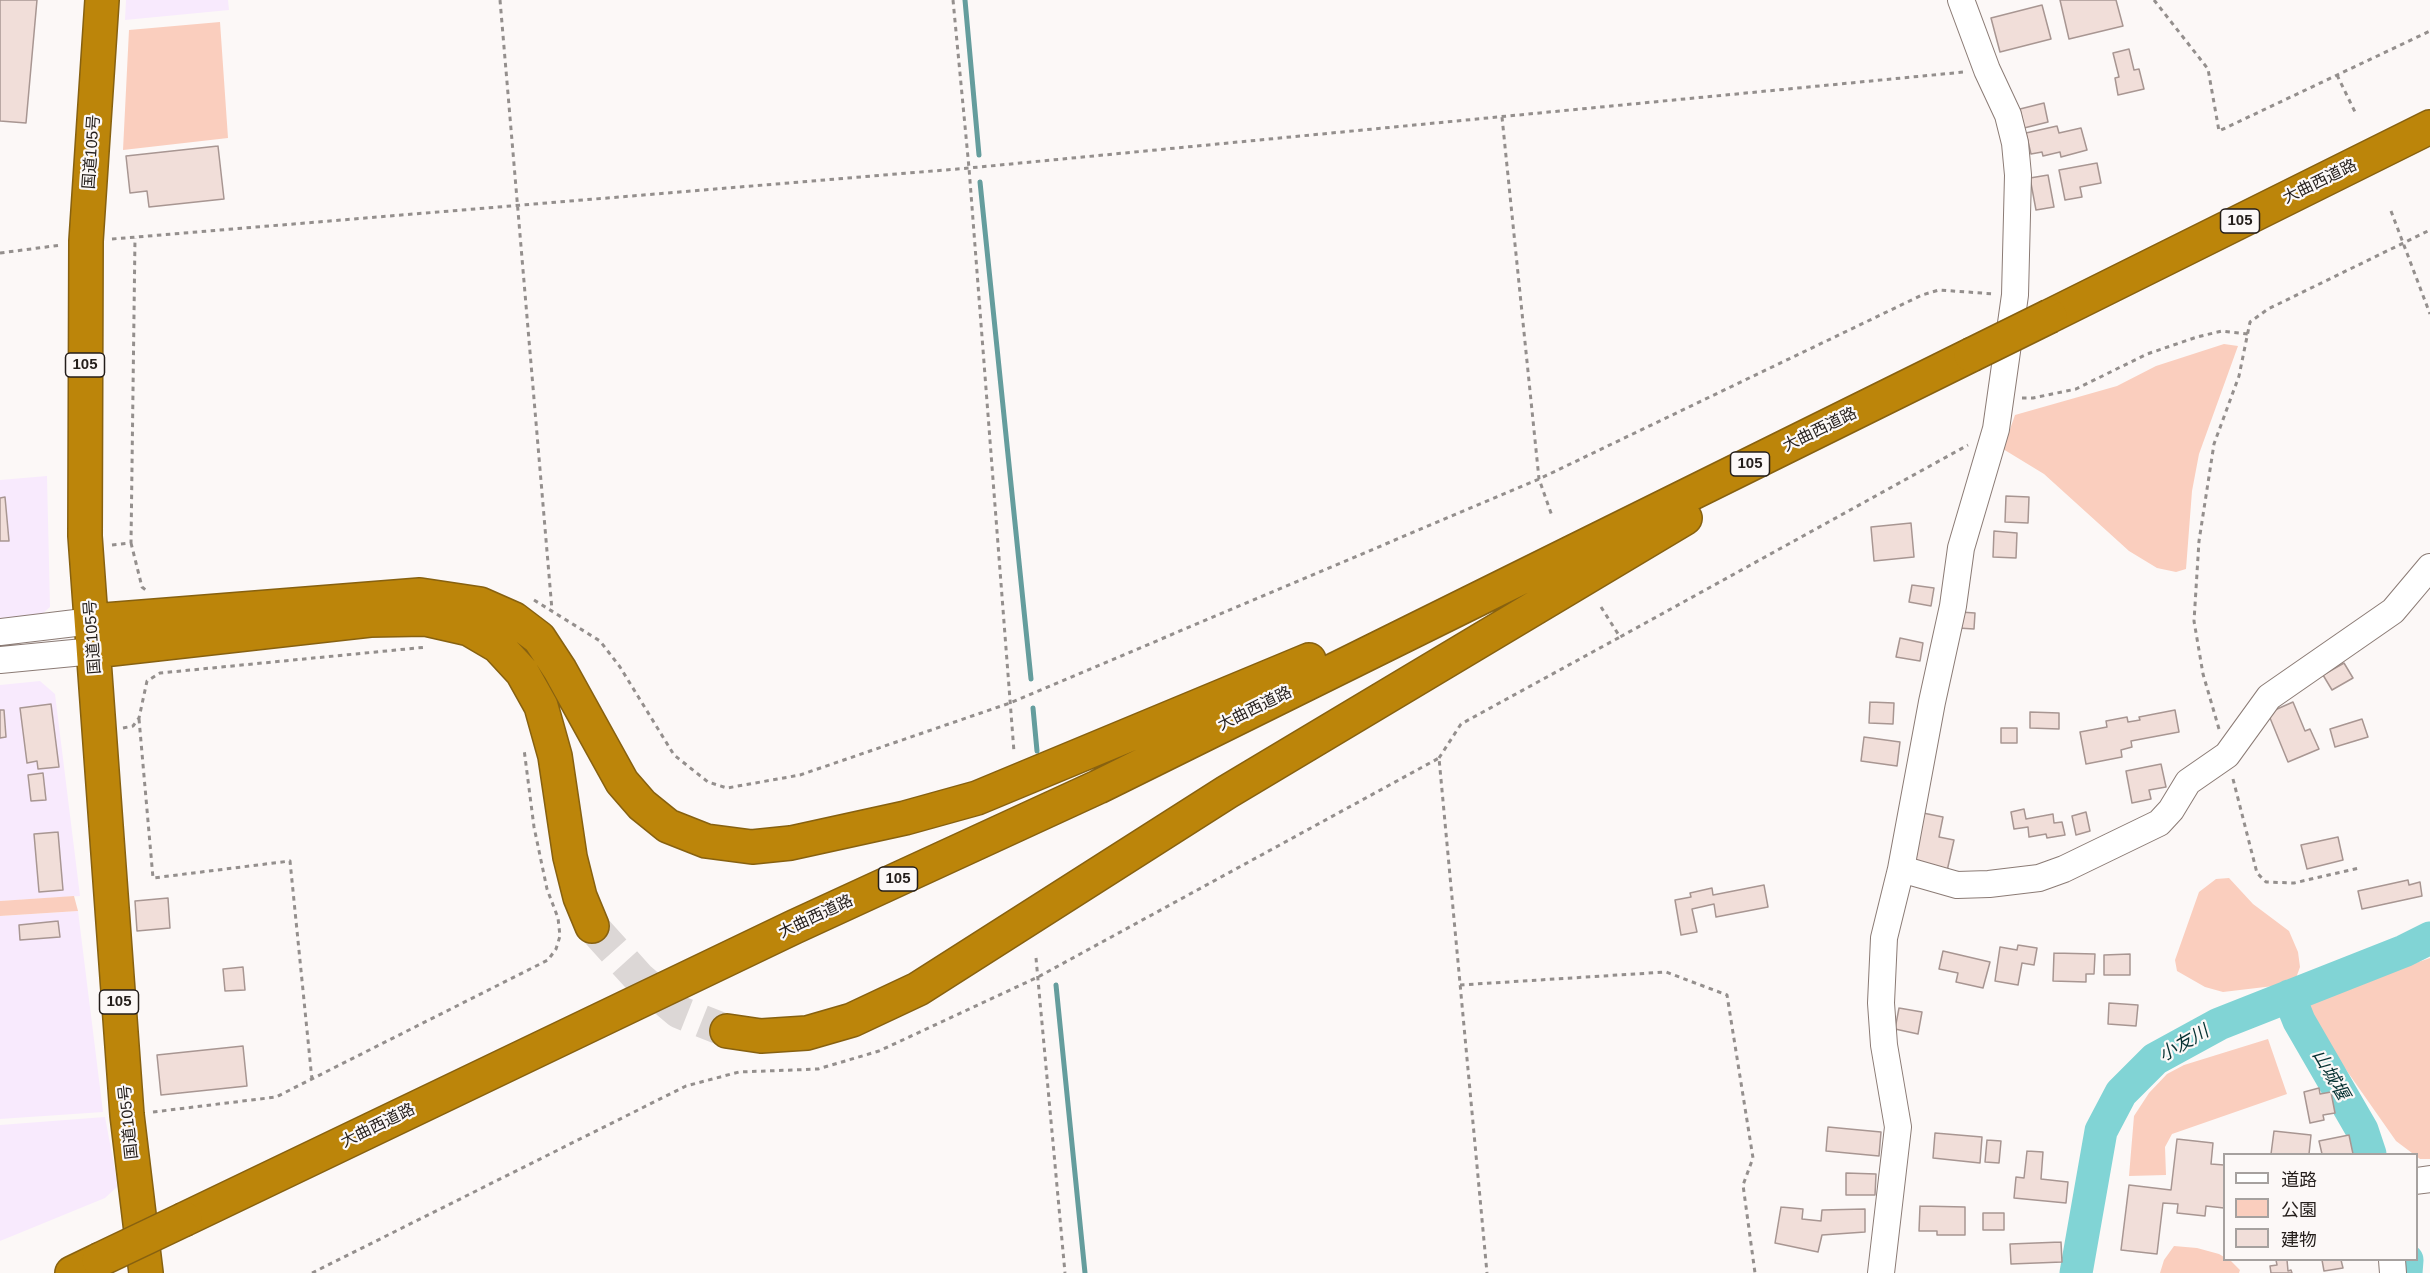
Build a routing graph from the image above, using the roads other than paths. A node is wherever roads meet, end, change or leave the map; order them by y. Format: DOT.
graph roads {
  1 [pos="102,0"];
  2 [pos="1960,0"];
  3 [pos="2430,127"];
  4 [pos="1893,394"];
  5 [pos="1608,534"];
  6 [pos="2430,567"];
  7 [pos="0,632"];
  8 [pos="93,636"];
  9 [pos="0,660"];
  10 [pos="1901,869"];
  11 [pos="592,926"];
  12 [pos="727,1031"];
  13 [pos="86,1267"];
  14 [pos="146,1273"];
  15 [pos="1881,1273"];
  1 -- 8 [label="highway, 国道105号 / 105"];
  2 -- 10 [label="street"];
  3 -- 4 [label="highway, 大曲西道路 / 105, bridge"];
  4 -- 5 [label="highway, 大曲西道路 / 105"];
  4 -- 12 [label="highway"];
  5 -- 8 [label="highway"];
  5 -- 13 [label="highway, 大曲西道路 / 105, bridge"];
  6 -- 10 [label="street"];
  7 -- 8 [label="street"];
  8 -- 9 [label="street"];
  8 -- 11 [label="highway"];
  8 -- 14 [label="highway, 国道105号 / 105"];
  10 -- 15 [label="street"];
}
